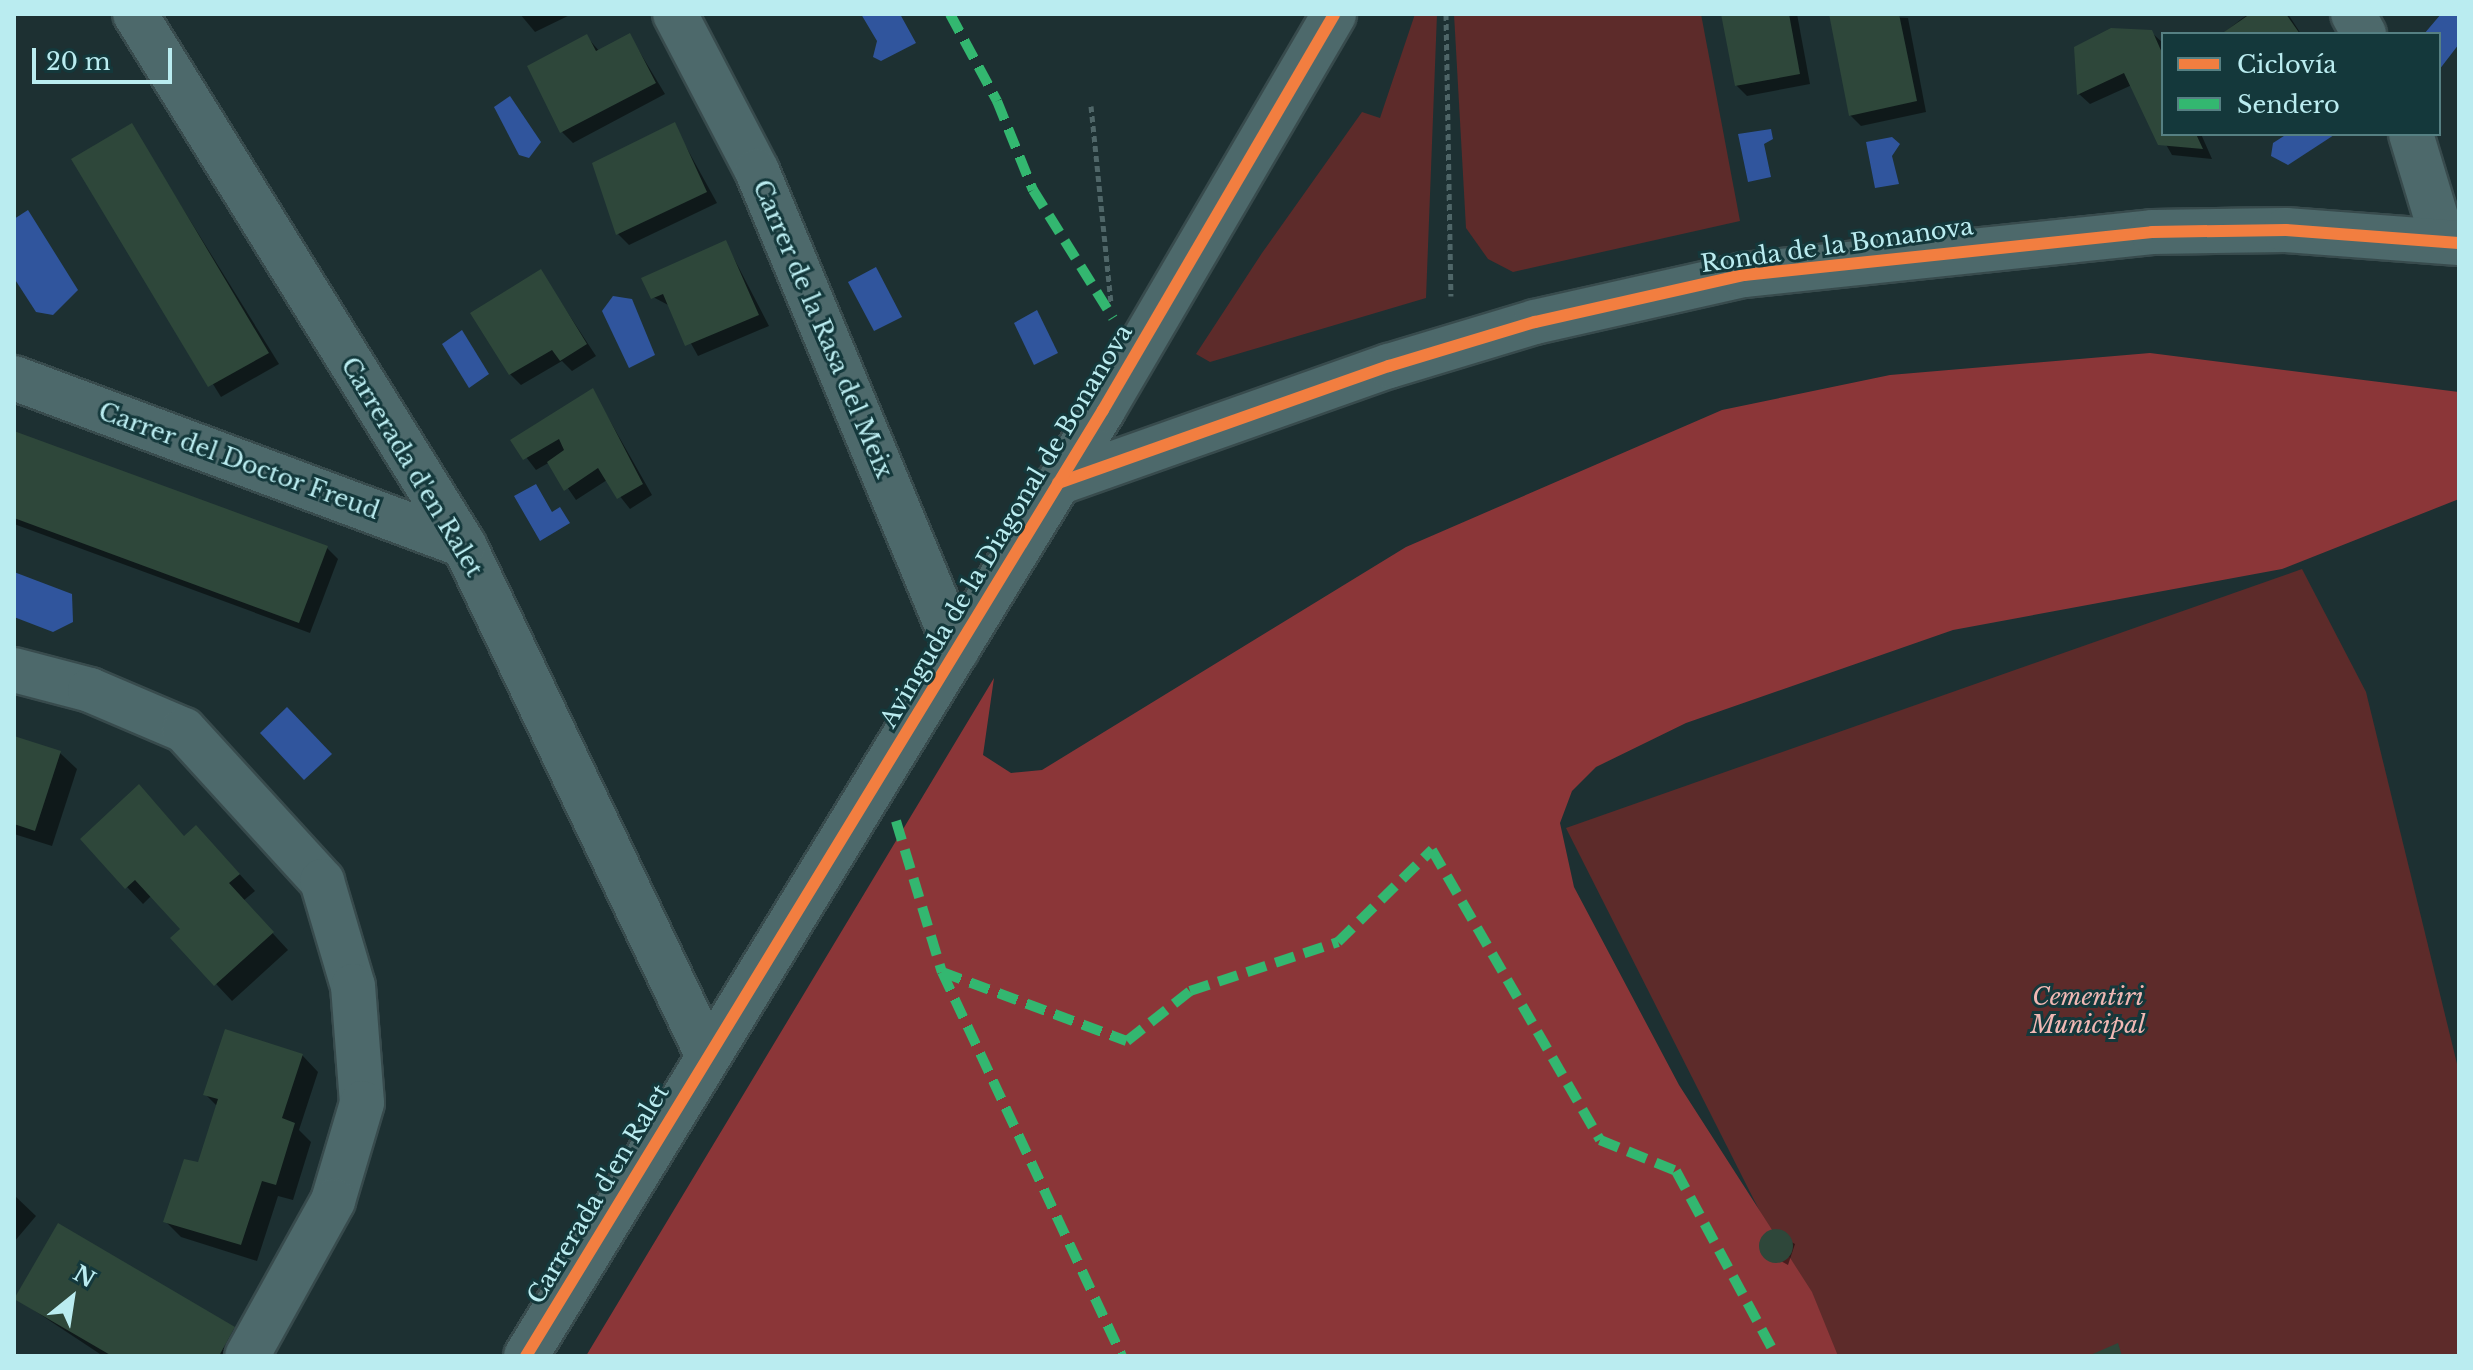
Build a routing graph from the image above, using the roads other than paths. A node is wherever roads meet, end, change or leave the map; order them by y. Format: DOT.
graph roads {
  1 [pos="135,14"];
  2 [pos="675,14"];
  3 [pos="1334,14"];
  4 [pos="2353,14"];
  5 [pos="2363,32"];
  6 [pos="2412,136"];
  7 [pos="2451,241"];
  8 [pos="14,378"];
  9 [pos="1058,483"];
  10 [pos="464,545"];
  11 [pos="957,650"];
  12 [pos="14,670"];
  13 [pos="708,1056"];
  14 [pos="247,1356"];
  15 [pos="526,1356"];
  1 -- 10 [label="street, Carrerada d'en Ralet"];
  2 -- 11 [label="street, Carrer de la Rasa del Meix"];
  3 -- 9 [label="street, Avinguda de la Diagonal de Bonanova"];
  4 -- 5 [label="street"];
  6 -- 7 [label="street"];
  7 -- 9 [label="street, Ronda de la Bonanova"];
  8 -- 10 [label="street, Carrer del Doctor Freud"];
  9 -- 11 [label="street, Avinguda de la Diagonal de Bonanova"];
  10 -- 13 [label="street, Carrerada d'en Ralet"];
  11 -- 13 [label="street, Avinguda de la Diagonal de Bonanova"];
  12 -- 14 [label="street"];
  13 -- 15 [label="street, Carrerada d'en Ralet"];
}
